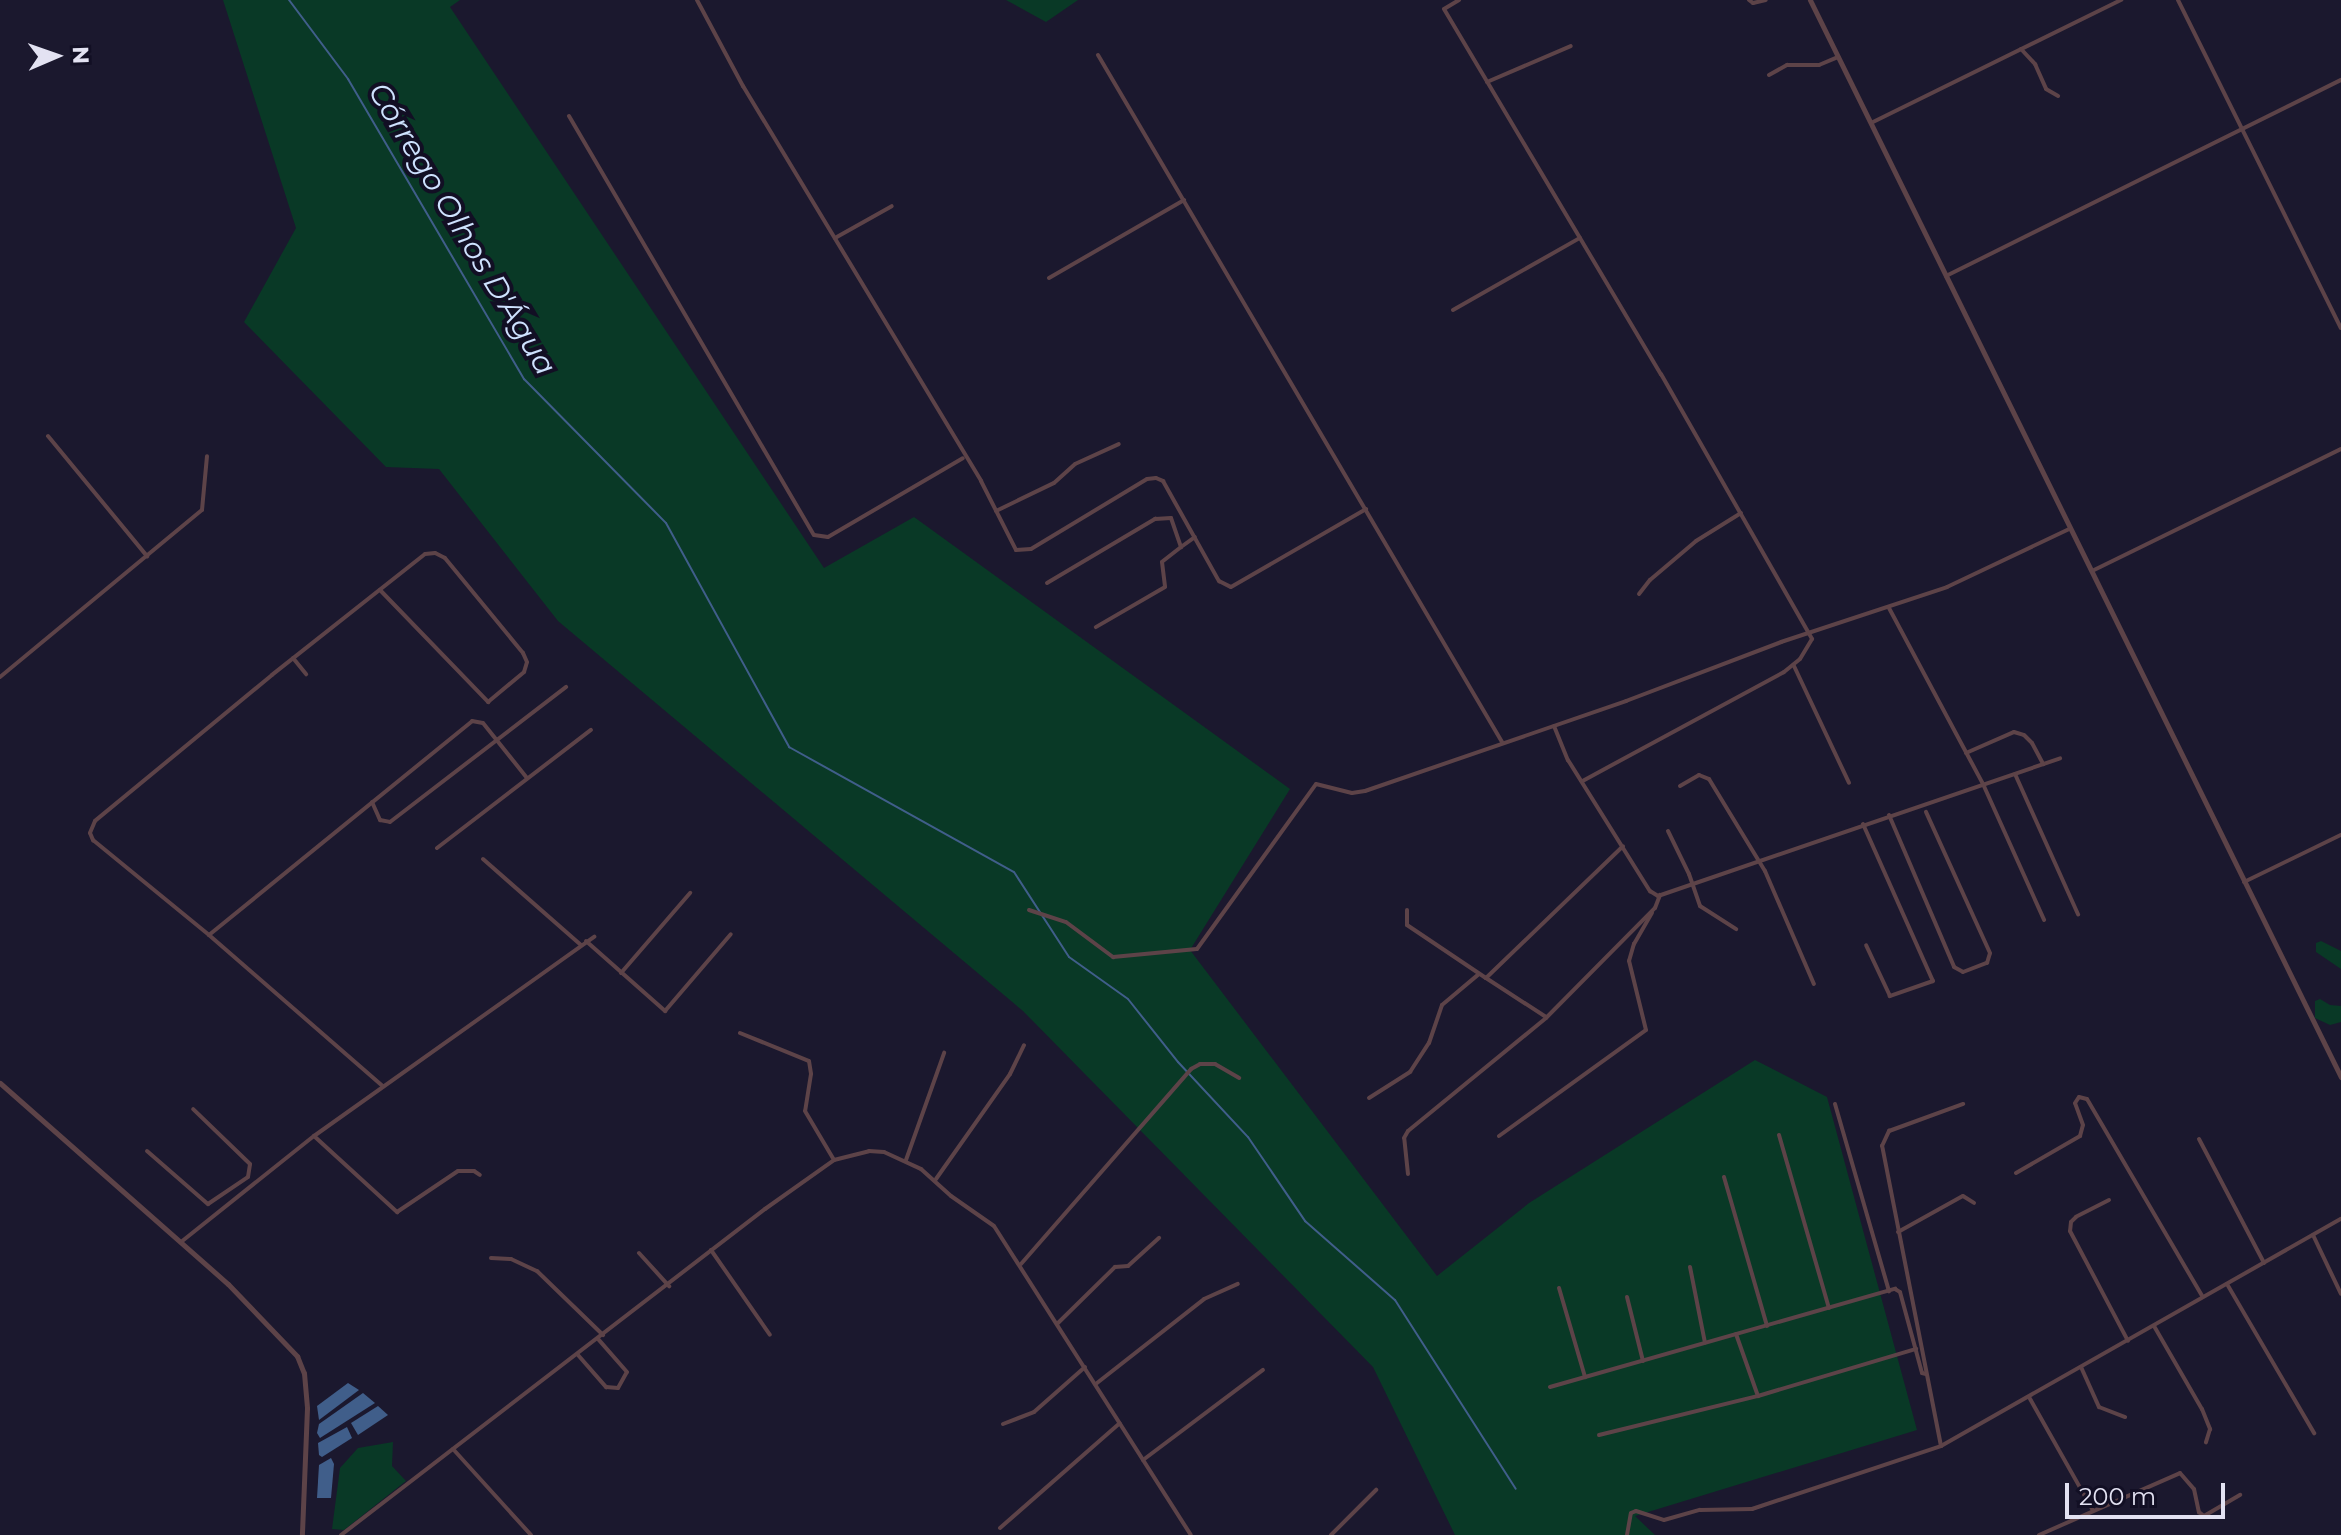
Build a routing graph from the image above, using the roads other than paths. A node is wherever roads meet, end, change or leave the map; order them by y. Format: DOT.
graph roads {
  1 [pos="697,0"];
  2 [pos="1459,0"];
  3 [pos="1749,0"];
  4 [pos="1766,0"];
  5 [pos="1810,0"];
  6 [pos="2121,0"];
  7 [pos="2178,0"];
  8 [pos="1571,46"];
  9 [pos="2021,49"];
  10 [pos="1098,55"];
  11 [pos="1838,57"];
  12 [pos="1769,75"];
  13 [pos="2341,80"];
  14 [pos="1487,82"];
  15 [pos="2058,96"];
  16 [pos="569,116"];
  17 [pos="1871,123"];
  18 [pos="2242,129"];
  19 [pos="1184,200"];
  20 [pos="892,206"];
  21 [pos="835,238"];
  22 [pos="1580,238"];
  23 [pos="1946,276"];
  24 [pos="1049,278"];
  25 [pos="1453,310"];
  26 [pos="2341,328"];
  27 [pos="48,436"];
  28 [pos="1119,444"];
  29 [pos="2341,449"];
  30 [pos="207,456"];
  31 [pos="964,457"];
  32 [pos="1366,509"];
  33 [pos="995,511"];
  34 [pos="1741,513"];
  35 [pos="2071,528"];
  36 [pos="1195,537"];
  37 [pos="1181,547"];
  38 [pos="147,556"];
  39 [pos="2092,571"];
  40 [pos="1047,583"];
  41 [pos="380,590"];
  42 [pos="1639,594"];
  43 [pos="1889,608"];
  44 [pos="1096,627"];
  45 [pos="1809,633"];
  46 [pos="293,658"];
  47 [pos="1794,666"];
  48 [pos="306,674"];
  49 [pos="0,677"];
  50 [pos="566,687"];
  51 [pos="1554,725"];
  52 [pos="591,730"];
  53 [pos="496,740"];
  54 [pos="1502,742"];
  55 [pos="1966,753"];
  56 [pos="2060,758"];
  57 [pos="2043,764"];
  58 [pos="2014,774"];
  59 [pos="527,778"];
  60 [pos="1582,781"];
  61 [pos="1849,783"];
  62 [pos="1983,784"];
  63 [pos="1680,786"];
  64 [pos="372,802"];
  65 [pos="1926,812"];
  66 [pos="1889,815"];
  67 [pos="1863,824"];
  68 [pos="1668,831"];
  69 [pos="2341,835"];
  70 [pos="1623,846"];
  71 [pos="437,848"];
  72 [pos="483,859"];
  73 [pos="1758,860"];
  74 [pos="2244,882"];
  75 [pos="1692,884"];
  76 [pos="690,893"];
  77 [pos="1660,895"];
  78 [pos="1655,908"];
  79 [pos="1029,910"];
  80 [pos="1407,910"];
  81 [pos="2078,914"];
  82 [pos="2044,920"];
  83 [pos="1736,929"];
  84 [pos="731,934"];
  85 [pos="209,935"];
  86 [pos="594,937"];
  87 [pos="584,943"];
  88 [pos="1866,945"];
  89 [pos="621,973"];
  90 [pos="1479,974"];
  91 [pos="1486,978"];
  92 [pos="1814,984"];
  93 [pos="1546,1018"];
  94 [pos="740,1033"];
  95 [pos="1024,1045"];
  96 [pos="944,1053"];
  97 [pos="2341,1077"];
  98 [pos="1239,1078"];
  99 [pos="0,1083"];
  100 [pos="383,1086"];
  101 [pos="1369,1098"];
  102 [pos="1835,1104"];
  103 [pos="1963,1104"];
  104 [pos="193,1109"];
  105 [pos="1779,1135"];
  106 [pos="314,1136"];
  107 [pos="1499,1136"];
  108 [pos="2199,1139"];
  109 [pos="147,1151"];
  110 [pos="834,1160"];
  111 [pos="906,1160"];
  112 [pos="2016,1173"];
  113 [pos="1408,1174"];
  114 [pos="480,1175"];
  115 [pos="1724,1177"];
  116 [pos="936,1179"];
  117 [pos="233,1188"];
  118 [pos="240,1196"];
  119 [pos="2109,1200"];
  120 [pos="1974,1203"];
  121 [pos="2341,1219"];
  122 [pos="1898,1232"];
  123 [pos="2313,1235"];
  124 [pos="1159,1238"];
  125 [pos="181,1242"];
  126 [pos="711,1250"];
  127 [pos="639,1253"];
  128 [pos="491,1258"];
  129 [pos="2264,1263"];
  130 [pos="1021,1264"];
  131 [pos="1690,1267"];
  132 [pos="1238,1284"];
  133 [pos="2227,1284"];
  134 [pos="669,1286"];
  135 [pos="1559,1288"];
  136 [pos="1889,1291"];
  137 [pos="2341,1294"];
  138 [pos="1627,1297"];
  139 [pos="2202,1297"];
  140 [pos="1829,1308"];
  141 [pos="1058,1323"];
  142 [pos="1767,1326"];
  143 [pos="2154,1326"];
  144 [pos="1736,1334"];
  145 [pos="603,1335"];
  146 [pos="770,1335"];
  147 [pos="598,1339"];
  148 [pos="2128,1341"];
  149 [pos="1705,1343"];
  150 [pos="1916,1349"];
  151 [pos="578,1355"];
  152 [pos="1643,1361"];
  153 [pos="1085,1367"];
  154 [pos="2081,1367"];
  155 [pos="1263,1370"];
  156 [pos="1926,1374"];
  157 [pos="1585,1377"];
  158 [pos="1097,1383"];
  159 [pos="1550,1387"];
  160 [pos="1758,1396"];
  161 [pos="2029,1397"];
  162 [pos="2125,1417"];
  163 [pos="1120,1423"];
  164 [pos="1003,1424"];
  165 [pos="2314,1433"];
  166 [pos="1599,1435"];
  167 [pos="2206,1442"];
  168 [pos="1941,1446"];
  169 [pos="453,1449"];
  170 [pos="1143,1460"];
  171 [pos="1376,1490"];
  172 [pos="2240,1495"];
  173 [pos="2092,1509"];
  174 [pos="1000,1528"];
  175 [pos="302,1535"];
  176 [pos="341,1535"];
  177 [pos="531,1535"];
  178 [pos="1191,1535"];
  179 [pos="1331,1535"];
  180 [pos="1627,1535"];
  181 [pos="2039,1535"];
  1 -- 21 [label="street"];
  2 -- 14 [label="street"];
  3 -- 4 [label="street"];
  5 -- 11 [label="street"];
  6 -- 9 [label="street"];
  7 -- 18 [label="street"];
  8 -- 14 [label="street"];
  9 -- 15 [label="street"];
  9 -- 17 [label="street"];
  10 -- 19 [label="street"];
  11 -- 12 [label="street"];
  11 -- 17 [label="street"];
  13 -- 18 [label="street"];
  14 -- 22 [label="street"];
  16 -- 31 [label="street"];
  17 -- 23 [label="street"];
  18 -- 23 [label="street"];
  18 -- 26 [label="street"];
  19 -- 24 [label="street"];
  19 -- 32 [label="street"];
  20 -- 21 [label="street"];
  21 -- 31 [label="street"];
  22 -- 25 [label="street"];
  22 -- 34 [label="street"];
  23 -- 35 [label="street"];
  27 -- 38 [label="street"];
  28 -- 33 [label="street"];
  29 -- 39 [label="street"];
  30 -- 38 [label="street"];
  31 -- 33 [label="street"];
  32 -- 36 [label="street"];
  32 -- 54 [label="street"];
  33 -- 36 [label="street"];
  34 -- 42 [label="street"];
  34 -- 45 [label="street"];
  35 -- 39 [label="street"];
  35 -- 43 [label="street"];
  36 -- 37 [label="street"];
  37 -- 40 [label="street"];
  37 -- 44 [label="street"];
  38 -- 49 [label="street"];
  39 -- 74 [label="street"];
  41 -- 41 [label="street"];
  41 -- 46 [label="street"];
  43 -- 45 [label="street"];
  43 -- 55 [label="street"];
  45 -- 47 [label="street"];
  45 -- 51 [label="street"];
  46 -- 48 [label="street"];
  46 -- 85 [label="street"];
  47 -- 60 [label="street"];
  47 -- 61 [label="street"];
  50 -- 53 [label="street"];
  51 -- 54 [label="street"];
  51 -- 60 [label="street"];
  52 -- 59 [label="street"];
  53 -- 59 [label="street"];
  53 -- 64 [label="street"];
  53 -- 64 [label="street"];
  54 -- 79 [label="street"];
  55 -- 57 [label="street"];
  55 -- 62 [label="street"];
  56 -- 57 [label="street"];
  57 -- 58 [label="street"];
  58 -- 62 [label="street"];
  58 -- 81 [label="street"];
  59 -- 71 [label="street"];
  60 -- 70 [label="street"];
  62 -- 66 [label="street"];
  62 -- 82 [label="street"];
  63 -- 73 [label="street"];
  64 -- 85 [label="street"];
  65 -- 66 [label="street"];
  66 -- 67 [label="street"];
  67 -- 73 [label="street"];
  67 -- 88 [label="street"];
  68 -- 75 [label="street"];
  69 -- 74 [label="street"];
  70 -- 77 [label="street"];
  70 -- 91 [label="street"];
  72 -- 87 [label="street"];
  73 -- 75 [label="street"];
  73 -- 92 [label="street"];
  74 -- 97 [label="street"];
  75 -- 77 [label="street"];
  75 -- 83 [label="street"];
  76 -- 89 [label="street"];
  77 -- 78 [label="street"];
  78 -- 93 [label="street"];
  78 -- 107 [label="street"];
  80 -- 90 [label="street"];
  84 -- 89 [label="street"];
  85 -- 100 [label="street"];
  86 -- 87 [label="street"];
  87 -- 89 [label="street"];
  87 -- 100 [label="street"];
  90 -- 91 [label="street"];
  90 -- 101 [label="street"];
  91 -- 93 [label="street"];
  93 -- 113 [label="street"];
  94 -- 110 [label="street"];
  95 -- 116 [label="street"];
  96 -- 111 [label="street"];
  98 -- 130 [label="street"];
  99 -- 125 [label="street"];
  100 -- 106 [label="street"];
  102 -- 136 [label="street"];
  103 -- 122 [label="street"];
  104 -- 117 [label="street"];
  105 -- 140 [label="street"];
  106 -- 114 [label="street"];
  106 -- 118 [label="street"];
  108 -- 129 [label="street"];
  109 -- 117 [label="street"];
  110 -- 111 [label="street"];
  110 -- 126 [label="street"];
  111 -- 116 [label="street"];
  112 -- 139 [label="street"];
  115 -- 142 [label="street"];
  116 -- 130 [label="street"];
  117 -- 118 [label="street"];
  118 -- 125 [label="street"];
  119 -- 148 [label="street"];
  120 -- 122 [label="street"];
  121 -- 123 [label="street"];
  122 -- 156 [label="street"];
  123 -- 129 [label="street"];
  123 -- 137 [label="street"];
  124 -- 141 [label="street"];
  125 -- 175 [label="street"];
  126 -- 134 [label="street"];
  126 -- 146 [label="street"];
  127 -- 134 [label="street"];
  128 -- 145 [label="street"];
  129 -- 133 [label="street"];
  130 -- 141 [label="street"];
  131 -- 149 [label="street"];
  132 -- 158 [label="street"];
  133 -- 139 [label="street"];
  133 -- 165 [label="street"];
  134 -- 145 [label="street"];
  135 -- 157 [label="street"];
  136 -- 140 [label="street"];
  136 -- 150 [label="street"];
  138 -- 152 [label="street"];
  139 -- 143 [label="street"];
  140 -- 142 [label="street"];
  141 -- 153 [label="street"];
  142 -- 144 [label="street"];
  143 -- 148 [label="street"];
  143 -- 167 [label="street"];
  144 -- 149 [label="street"];
  144 -- 160 [label="street"];
  145 -- 147 [label="street"];
  147 -- 151 [label="street"];
  147 -- 151 [label="street"];
  148 -- 154 [label="street"];
  149 -- 152 [label="street"];
  150 -- 156 [label="street"];
  150 -- 160 [label="street"];
  151 -- 169 [label="street"];
  152 -- 157 [label="street"];
  153 -- 158 [label="street"];
  153 -- 164 [label="street"];
  154 -- 161 [label="street"];
  154 -- 162 [label="street"];
  155 -- 170 [label="street"];
  156 -- 168 [label="street"];
  157 -- 159 [label="street"];
  158 -- 163 [label="street"];
  160 -- 166 [label="street"];
  161 -- 168 [label="street"];
  161 -- 173 [label="street"];
  163 -- 170 [label="street"];
  163 -- 174 [label="street"];
  168 -- 180 [label="street"];
  169 -- 176 [label="street"];
  169 -- 177 [label="street"];
  170 -- 178 [label="street"];
  171 -- 179 [label="street"];
  172 -- 173 [label="street"];
  173 -- 181 [label="street"];
}
